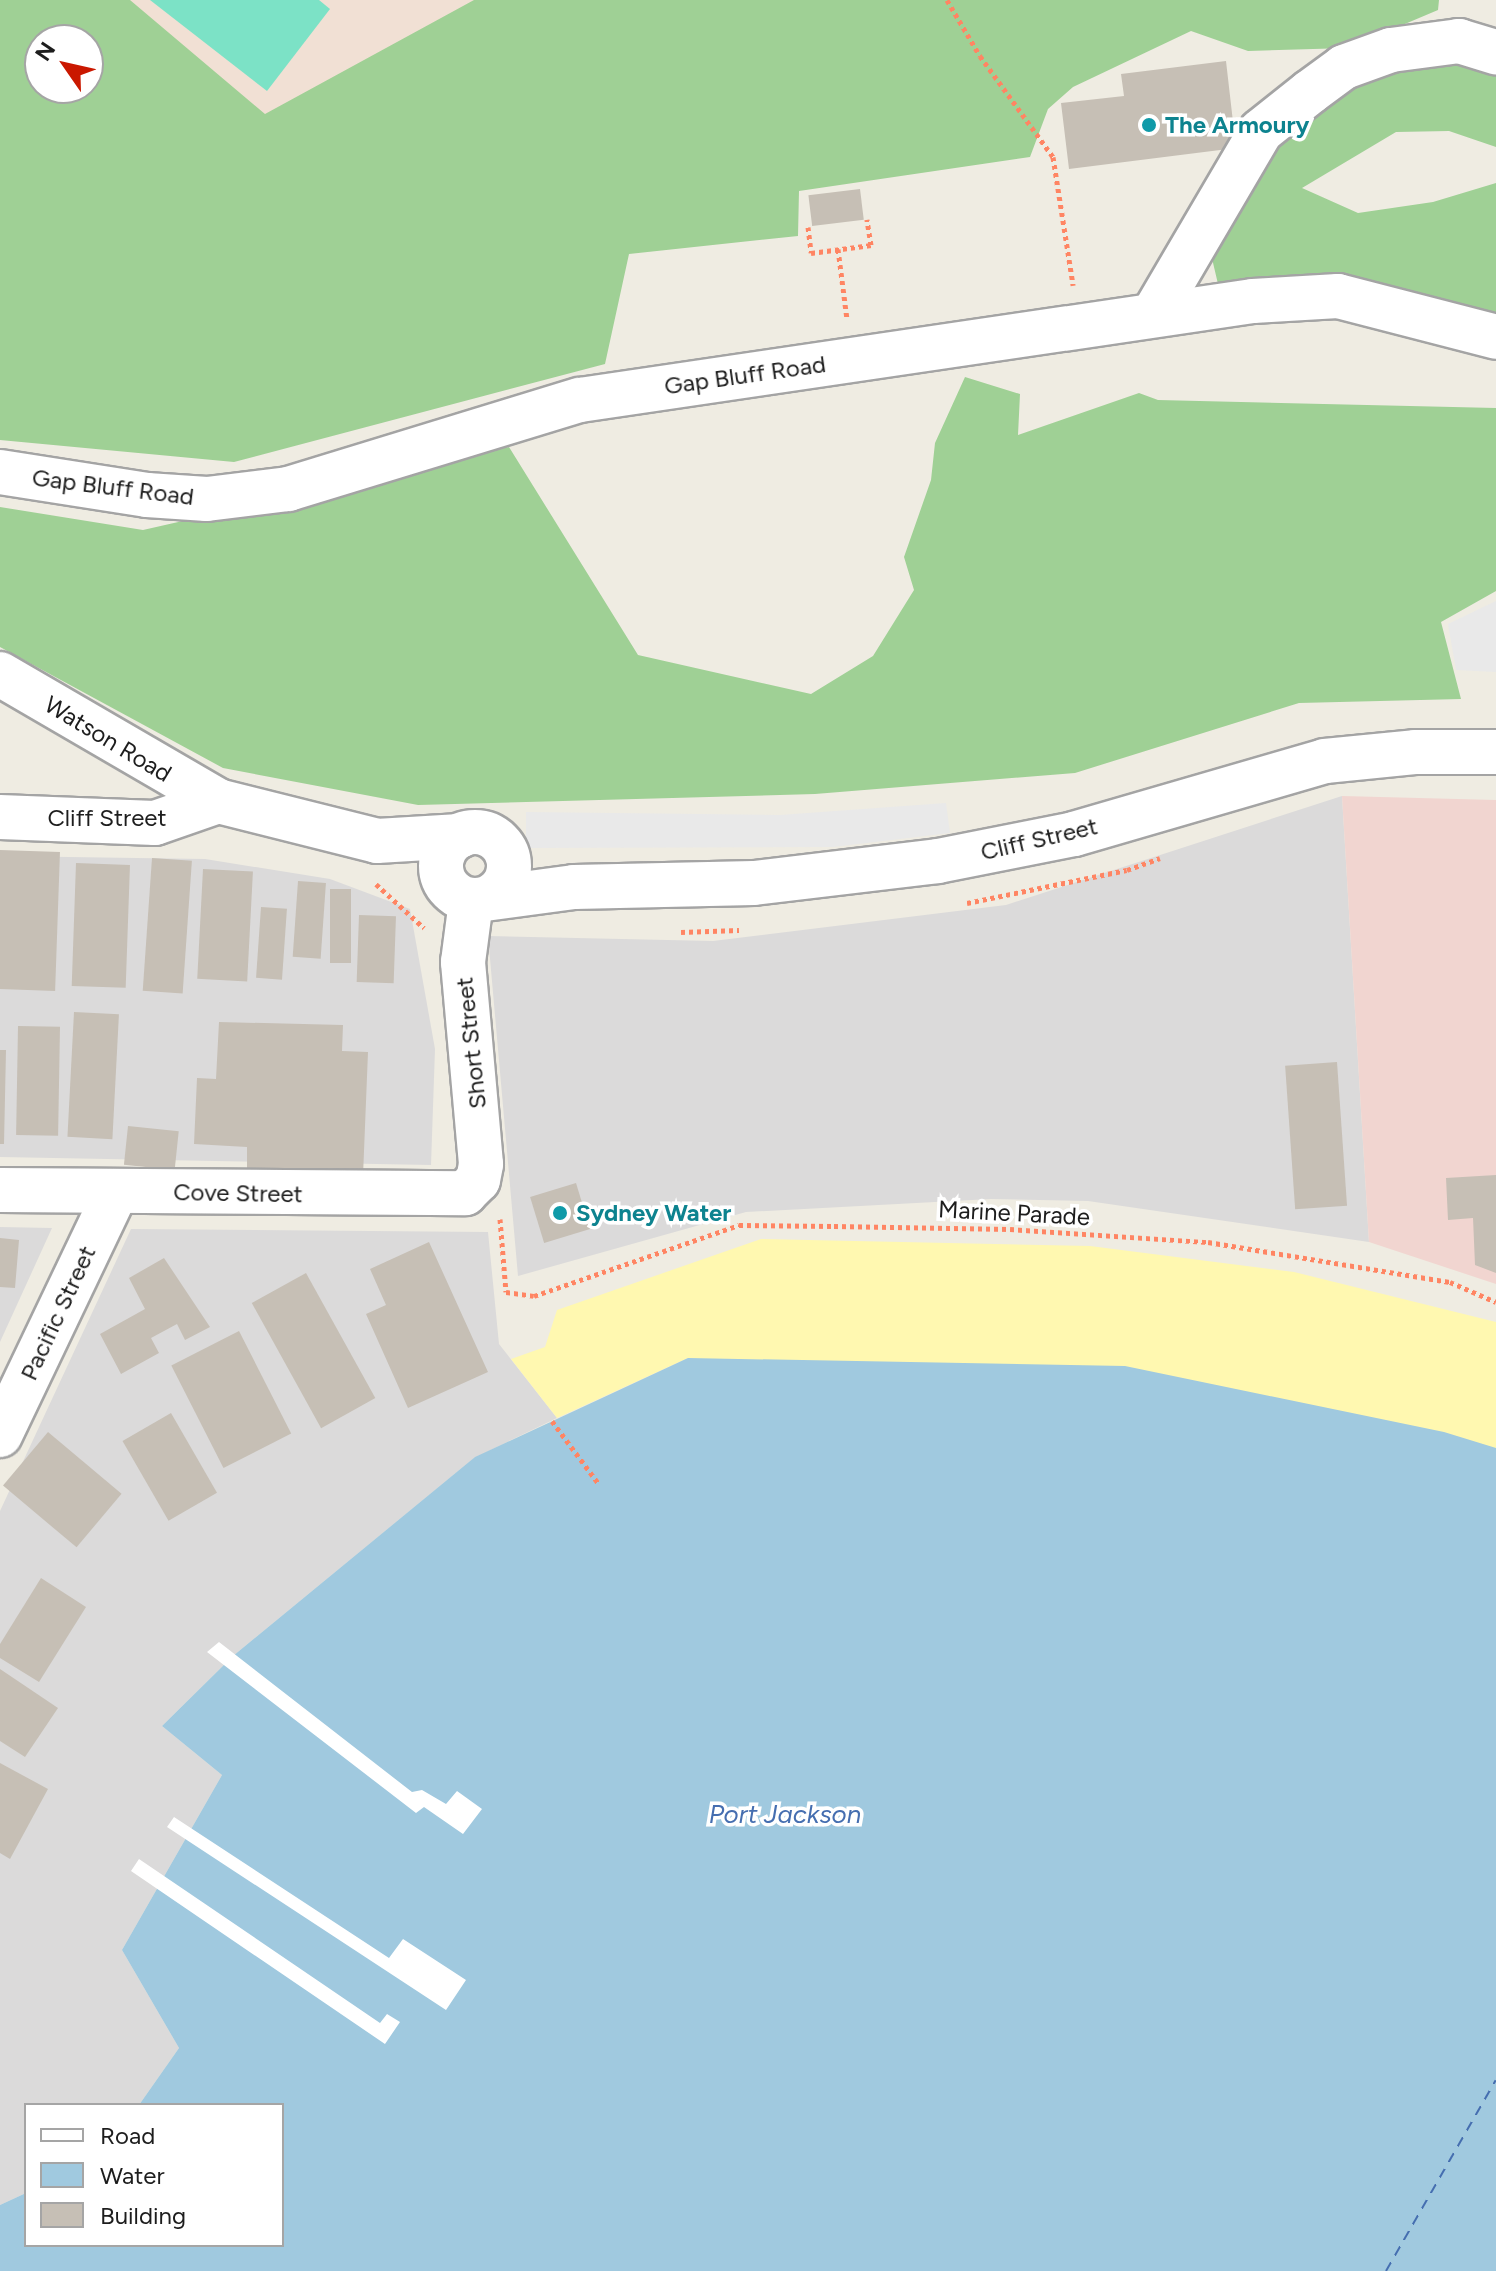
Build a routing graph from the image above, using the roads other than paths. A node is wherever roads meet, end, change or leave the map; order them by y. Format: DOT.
graph roads {
  1 [pos="1496,52"];
  2 [pos="1153,315"];
  3 [pos="1496,337"];
  4 [pos="0,472"];
  5 [pos="0,674"];
  6 [pos="1496,752"];
  7 [pos="218,801"];
  8 [pos="0,817"];
  9 [pos="460,836"];
  10 [pos="349,837"];
  11 [pos="504,848"];
  12 [pos="574,887"];
  13 [pos="466,892"];
  14 [pos="474,1185"];
  15 [pos="0,1190"];
  16 [pos="116,1192"];
  17 [pos="0,1435"];
  1 -- 2 [label="street"];
  2 -- 3 [label="street, Gap Bluff Road"];
  2 -- 4 [label="street, Gap Bluff Road"];
  5 -- 7 [label="street, Watson Road"];
  6 -- 12 [label="street, Cliff Street"];
  7 -- 8 [label="street, Cliff Street"];
  7 -- 10 [label="street"];
  9 -- 10 [label="street"];
  9 -- 11 [label="street, Cliff Street"];
  9 -- 13 [label="street, Short Street"];
  10 -- 13 [label="street"];
  11 -- 12 [label="street, Cliff Street"];
  11 -- 13 [label="street"];
  12 -- 13 [label="street, Cliff Street"];
  13 -- 14 [label="street, Short Street"];
  14 -- 16 [label="street, Cove Street"];
  15 -- 16 [label="street, Cove Street"];
  16 -- 17 [label="street, Pacific Street"];
}
